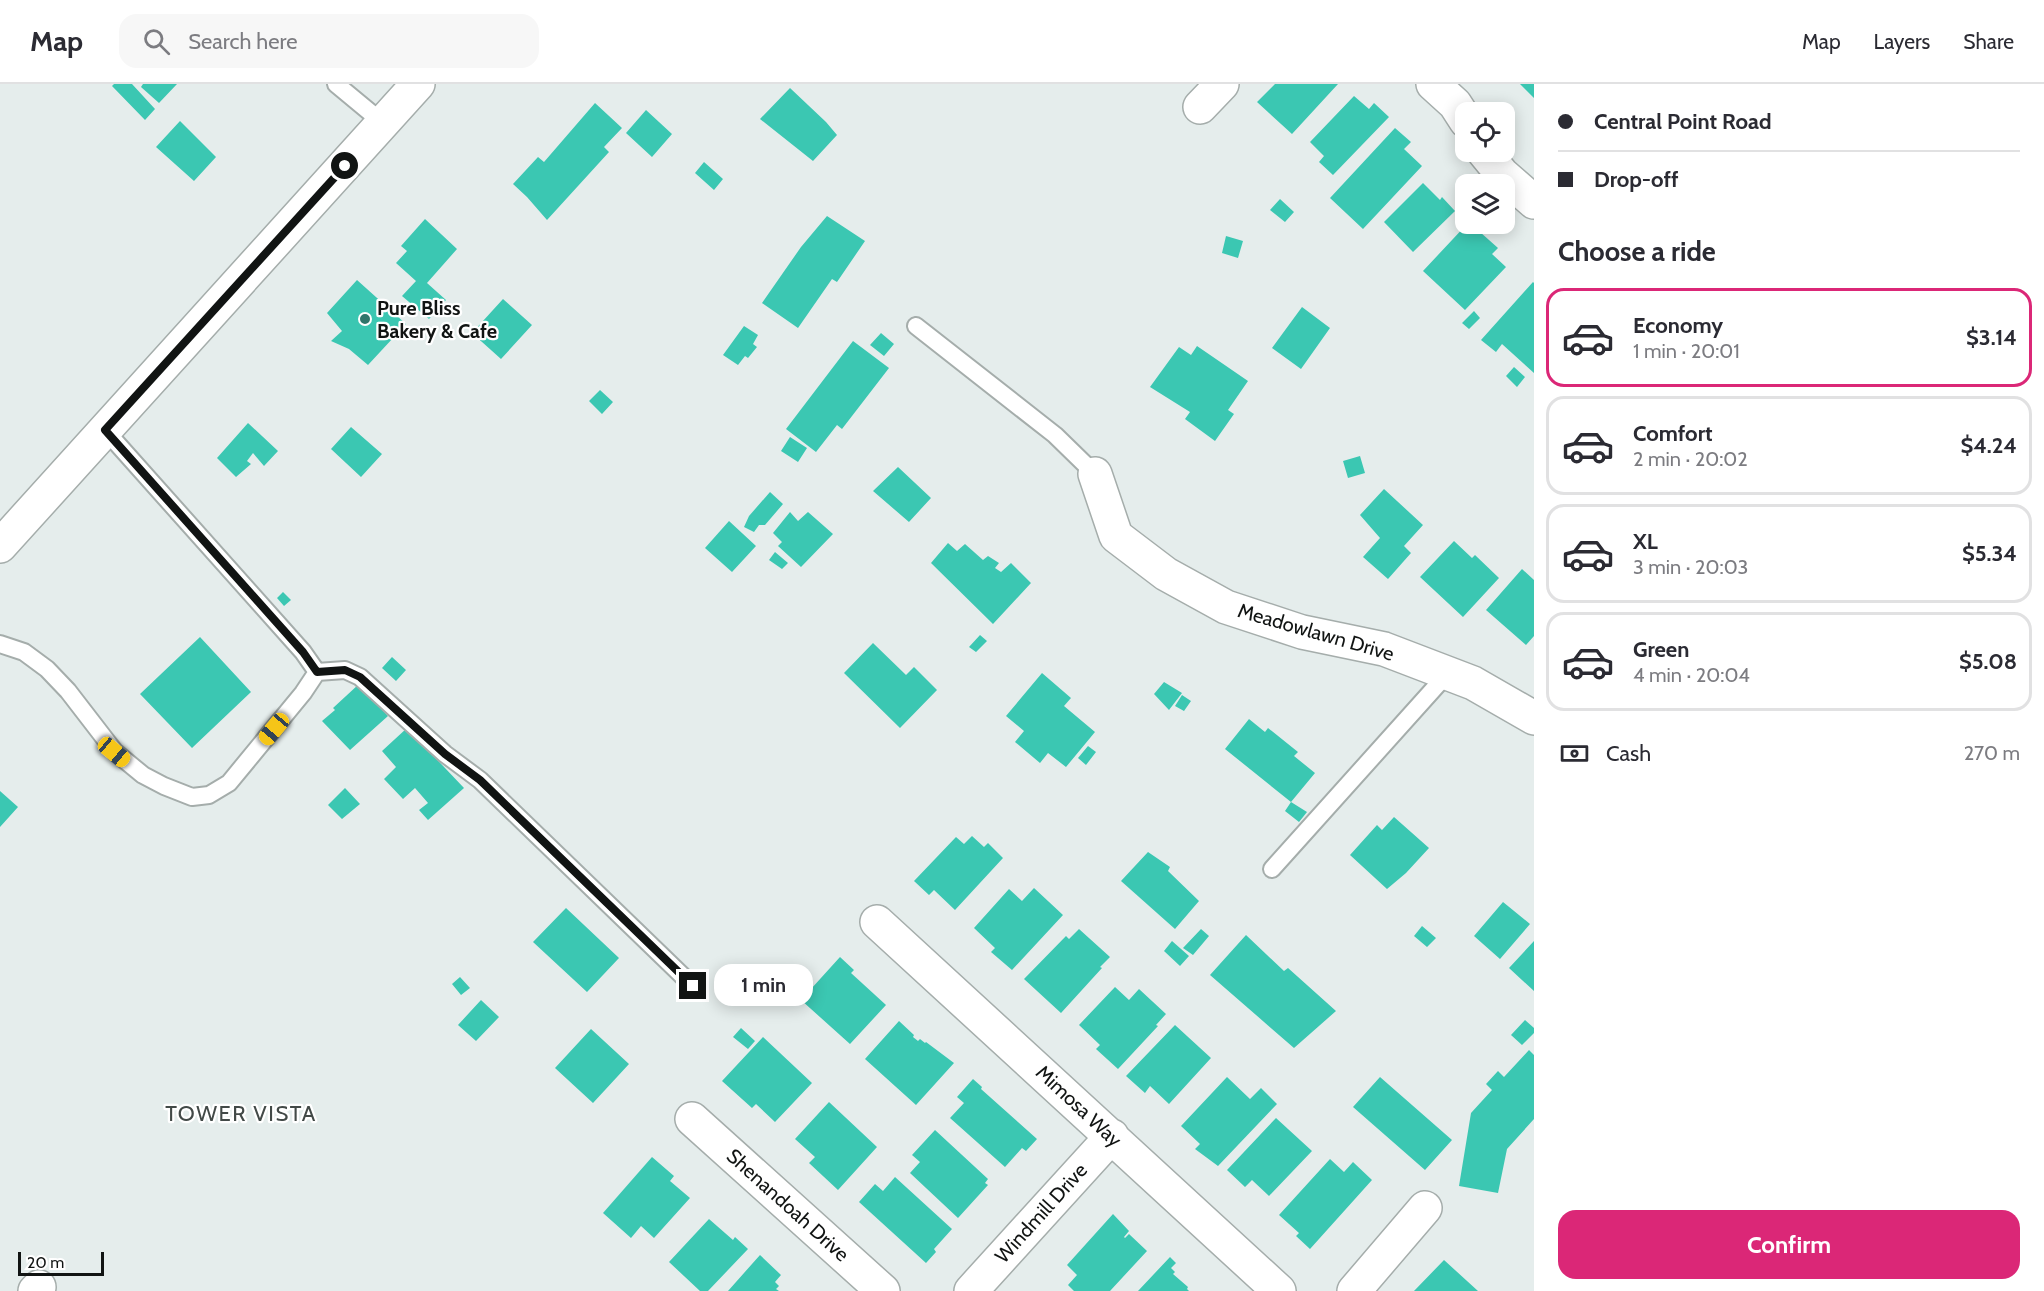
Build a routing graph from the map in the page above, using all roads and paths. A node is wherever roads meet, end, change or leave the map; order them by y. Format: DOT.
graph roads {
  1 [pos="336,84"];
  2 [pos="418,84"];
  3 [pos="1433,84"];
  4 [pos="1455,104"];
  5 [pos="383,123"];
  6 [pos="1492,162"];
  7 [pos="1534,202"];
  8 [pos="916,326"];
  9 [pos="105,430"];
  10 [pos="1095,474"];
  11 [pos="0,546"];
  12 [pos="0,644"];
  13 [pos="317,672"];
  14 [pos="1448,673"];
  15 [pos="1534,718"];
  16 [pos="1272,869"];
  17 [pos="877,922"];
  18 [pos="693,986"];
  19 [pos="692,1119"];
  20 [pos="1112,1136"];
  21 [pos="1425,1208"];
  22 [pos="883,1291"];
  23 [pos="971,1291"];
  24 [pos="1279,1291"];
  25 [pos="1354,1291"];
  1 -- 5 [label="lane"];
  2 -- 5 [label="street"];
  3 -- 4 [label="street"];
  5 -- 9 [label="street"];
  6 -- 7 [label="street"];
  8 -- 10 [label="lane, Meadowlawn Drive"];
  9 -- 11 [label="street"];
  9 -- 13 [label="lane"];
  10 -- 14 [label="street, Meadowlawn Drive"];
  12 -- 13 [label="lane"];
  13 -- 18 [label="lane"];
  14 -- 15 [label="street, Meadowlawn Drive"];
  14 -- 16 [label="lane"];
  17 -- 20 [label="street, Mimosa Way"];
  19 -- 22 [label="street, Shenandoah Drive"];
  20 -- 23 [label="street, Windmill Drive"];
  20 -- 24 [label="street, Mimosa Way"];
  21 -- 25 [label="street"];
}
